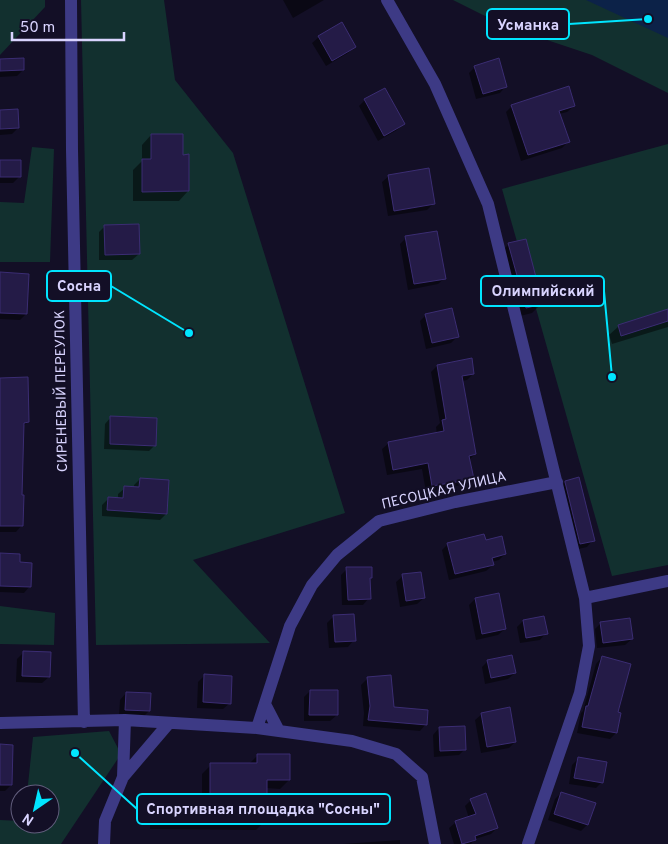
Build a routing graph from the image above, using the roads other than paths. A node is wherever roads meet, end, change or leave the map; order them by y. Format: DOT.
graph roads {
  1 [pos="71,0"];
  2 [pos="387,0"];
  3 [pos="556,482"];
  4 [pos="668,581"];
  5 [pos="585,598"];
  6 [pos="265,704"];
  7 [pos="125,720"];
  8 [pos="84,722"];
  9 [pos="0,723"];
  10 [pos="169,723"];
  11 [pos="257,728"];
  12 [pos="279,731"];
  13 [pos="123,777"];
  14 [pos="104,844"];
  15 [pos="435,844"];
  16 [pos="528,844"];
  1 -- 8 [label="street, СИРЕНЕВЫЙ ПЕРЕУЛОК"];
  2 -- 3 [label="street"];
  3 -- 5 [label="street"];
  3 -- 6 [label="street, ПЕСОЦКАЯ УЛИЦА"];
  4 -- 5 [label="street"];
  5 -- 16 [label="street"];
  6 -- 11 [label="street, ПЕСОЦКАЯ УЛИЦА"];
  6 -- 12 [label="street"];
  7 -- 8 [label="street"];
  7 -- 10 [label="street"];
  7 -- 13 [label="street"];
  8 -- 9 [label="street"];
  10 -- 11 [label="street"];
  10 -- 13 [label="street"];
  11 -- 12 [label="street"];
  12 -- 15 [label="street"];
  13 -- 14 [label="street"];
}
